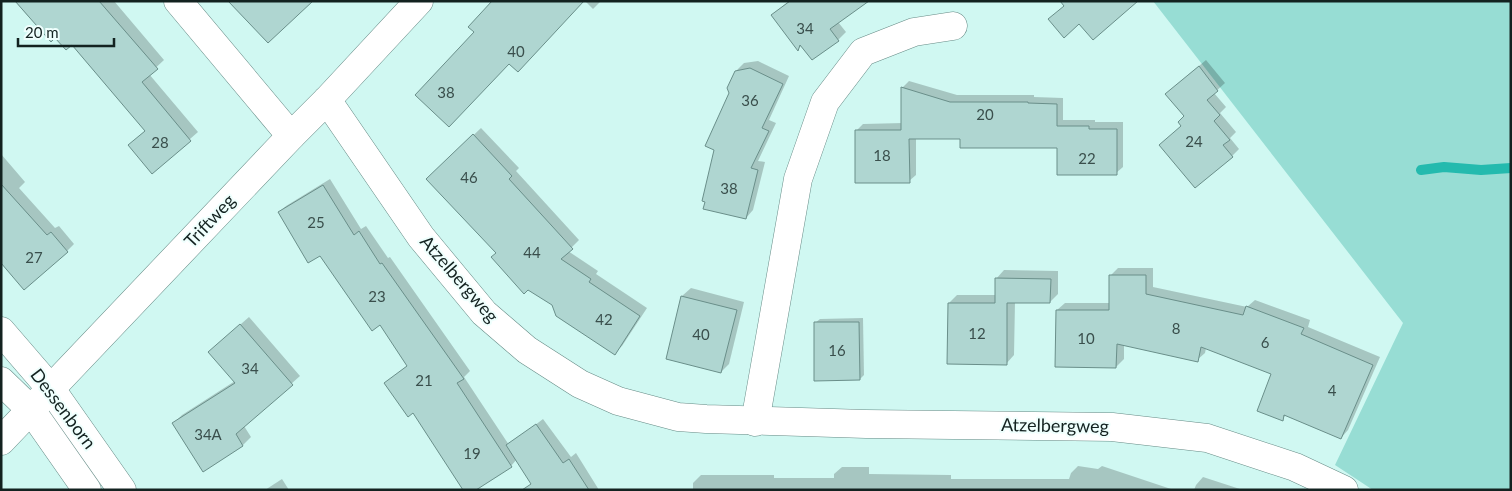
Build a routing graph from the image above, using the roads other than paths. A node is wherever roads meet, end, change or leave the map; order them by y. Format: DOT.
graph roads {
  1 [pos="178,1"];
  2 [pos="419,1"];
  3 [pos="953,26"];
  4 [pos="327,100"];
  5 [pos="291,136"];
  6 [pos="1,331"];
  7 [pos="1,381"];
  8 [pos="51,390"];
  9 [pos="31,410"];
  10 [pos="755,422"];
  11 [pos="1,441"];
  12 [pos="87,490"];
  13 [pos="122,490"];
  14 [pos="1344,490"];
  1 -- 5 [label="street"];
  2 -- 4 [label="street, Triftweg"];
  3 -- 10 [label="street"];
  4 -- 5 [label="street, Triftweg"];
  4 -- 10 [label="street, Atzelbergweg"];
  5 -- 8 [label="street, Triftweg"];
  6 -- 8 [label="street, Dessenborn"];
  7 -- 9 [label="street, Dessenborn"];
  8 -- 9 [label="street, Triftweg"];
  8 -- 13 [label="street, Dessenborn"];
  9 -- 11 [label="street, Triftweg"];
  9 -- 12 [label="street, Dessenborn"];
  10 -- 14 [label="street, Atzelbergweg"];
}
